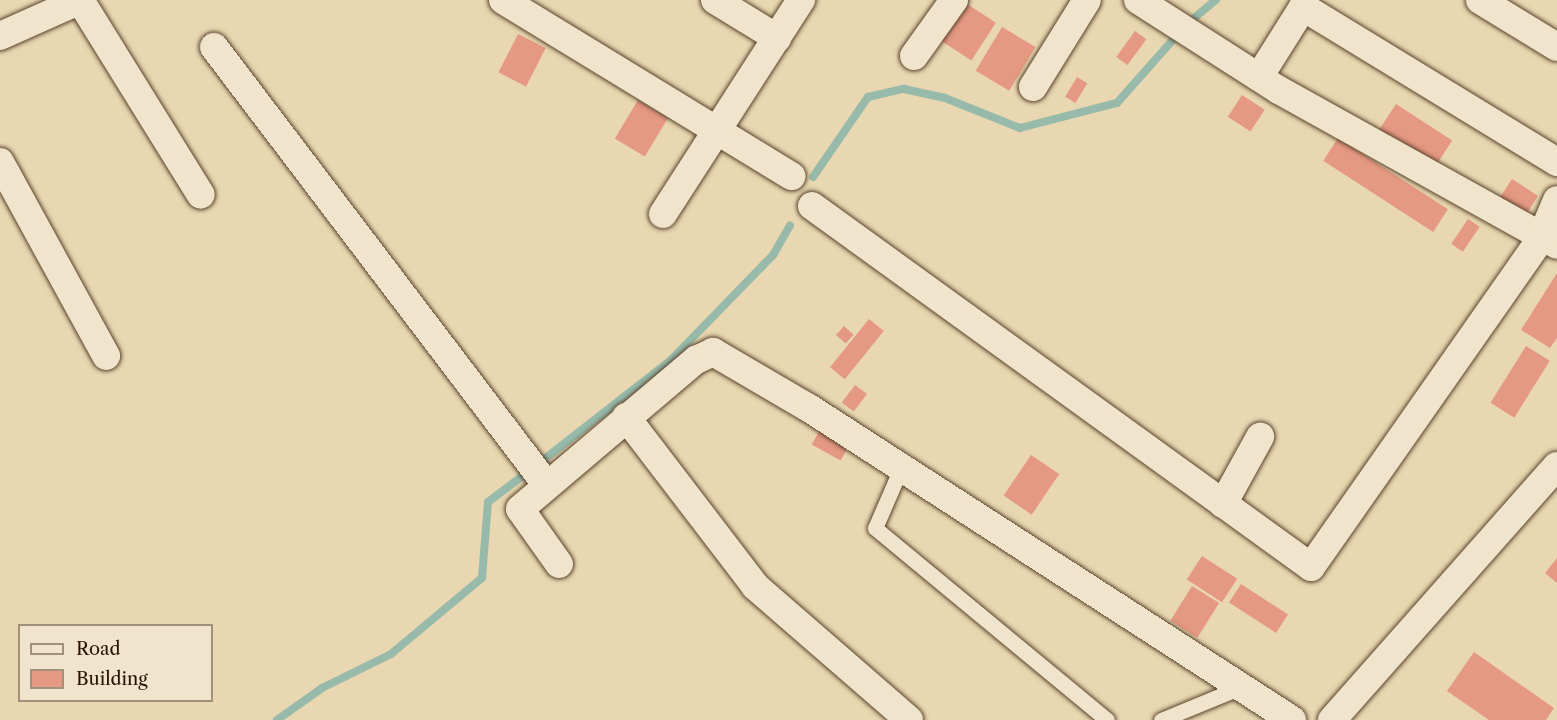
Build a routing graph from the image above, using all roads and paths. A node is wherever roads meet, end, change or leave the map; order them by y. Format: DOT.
graph roads {
  1 [pos="81,0"];
  2 [pos="503,0"];
  3 [pos="715,0"];
  4 [pos="801,0"];
  5 [pos="954,0"];
  6 [pos="1087,0"];
  7 [pos="1138,0"];
  8 [pos="1480,0"];
  9 [pos="0,36"];
  10 [pos="777,38"];
  11 [pos="214,47"];
  12 [pos="1557,48"];
  13 [pos="914,56"];
  14 [pos="1259,77"];
  15 [pos="1033,87"];
  16 [pos="719,128"];
  17 [pos="0,162"];
  18 [pos="1557,162"];
  19 [pos="791,176"];
  20 [pos="201,195"];
  21 [pos="1557,200"];
  22 [pos="812,206"];
  23 [pos="663,214"];
  24 [pos="1549,242"];
  25 [pos="106,356"];
  26 [pos="626,417"];
  27 [pos="1260,437"];
  28 [pos="1557,466"];
  29 [pos="901,468"];
  30 [pos="545,483"];
  31 [pos="1223,504"];
  32 [pos="559,564"];
  33 [pos="1241,687"];
  34 [pos="909,720"];
  35 [pos="1107,720"];
  36 [pos="1161,720"];
  37 [pos="1292,720"];
  38 [pos="1332,720"];
  1 -- 9 [label="street"];
  1 -- 20 [label="street"];
  2 -- 16 [label="street"];
  3 -- 10 [label="street"];
  4 -- 10 [label="street"];
  5 -- 13 [label="street"];
  6 -- 15 [label="street"];
  7 -- 14 [label="street"];
  8 -- 12 [label="street"];
  10 -- 16 [label="street"];
  11 -- 30 [label="street"];
  14 -- 18 [label="street"];
  14 -- 24 [label="street"];
  16 -- 19 [label="street"];
  16 -- 23 [label="street"];
  17 -- 25 [label="street"];
  21 -- 24 [label="street"];
  22 -- 31 [label="street"];
  24 -- 31 [label="street"];
  26 -- 29 [label="street"];
  26 -- 30 [label="street"];
  26 -- 34 [label="street"];
  27 -- 31 [label="street"];
  28 -- 38 [label="street"];
  29 -- 33 [label="street"];
  29 -- 35 [label="lane"];
  30 -- 32 [label="street"];
  33 -- 36 [label="lane"];
  33 -- 37 [label="street"];
}
